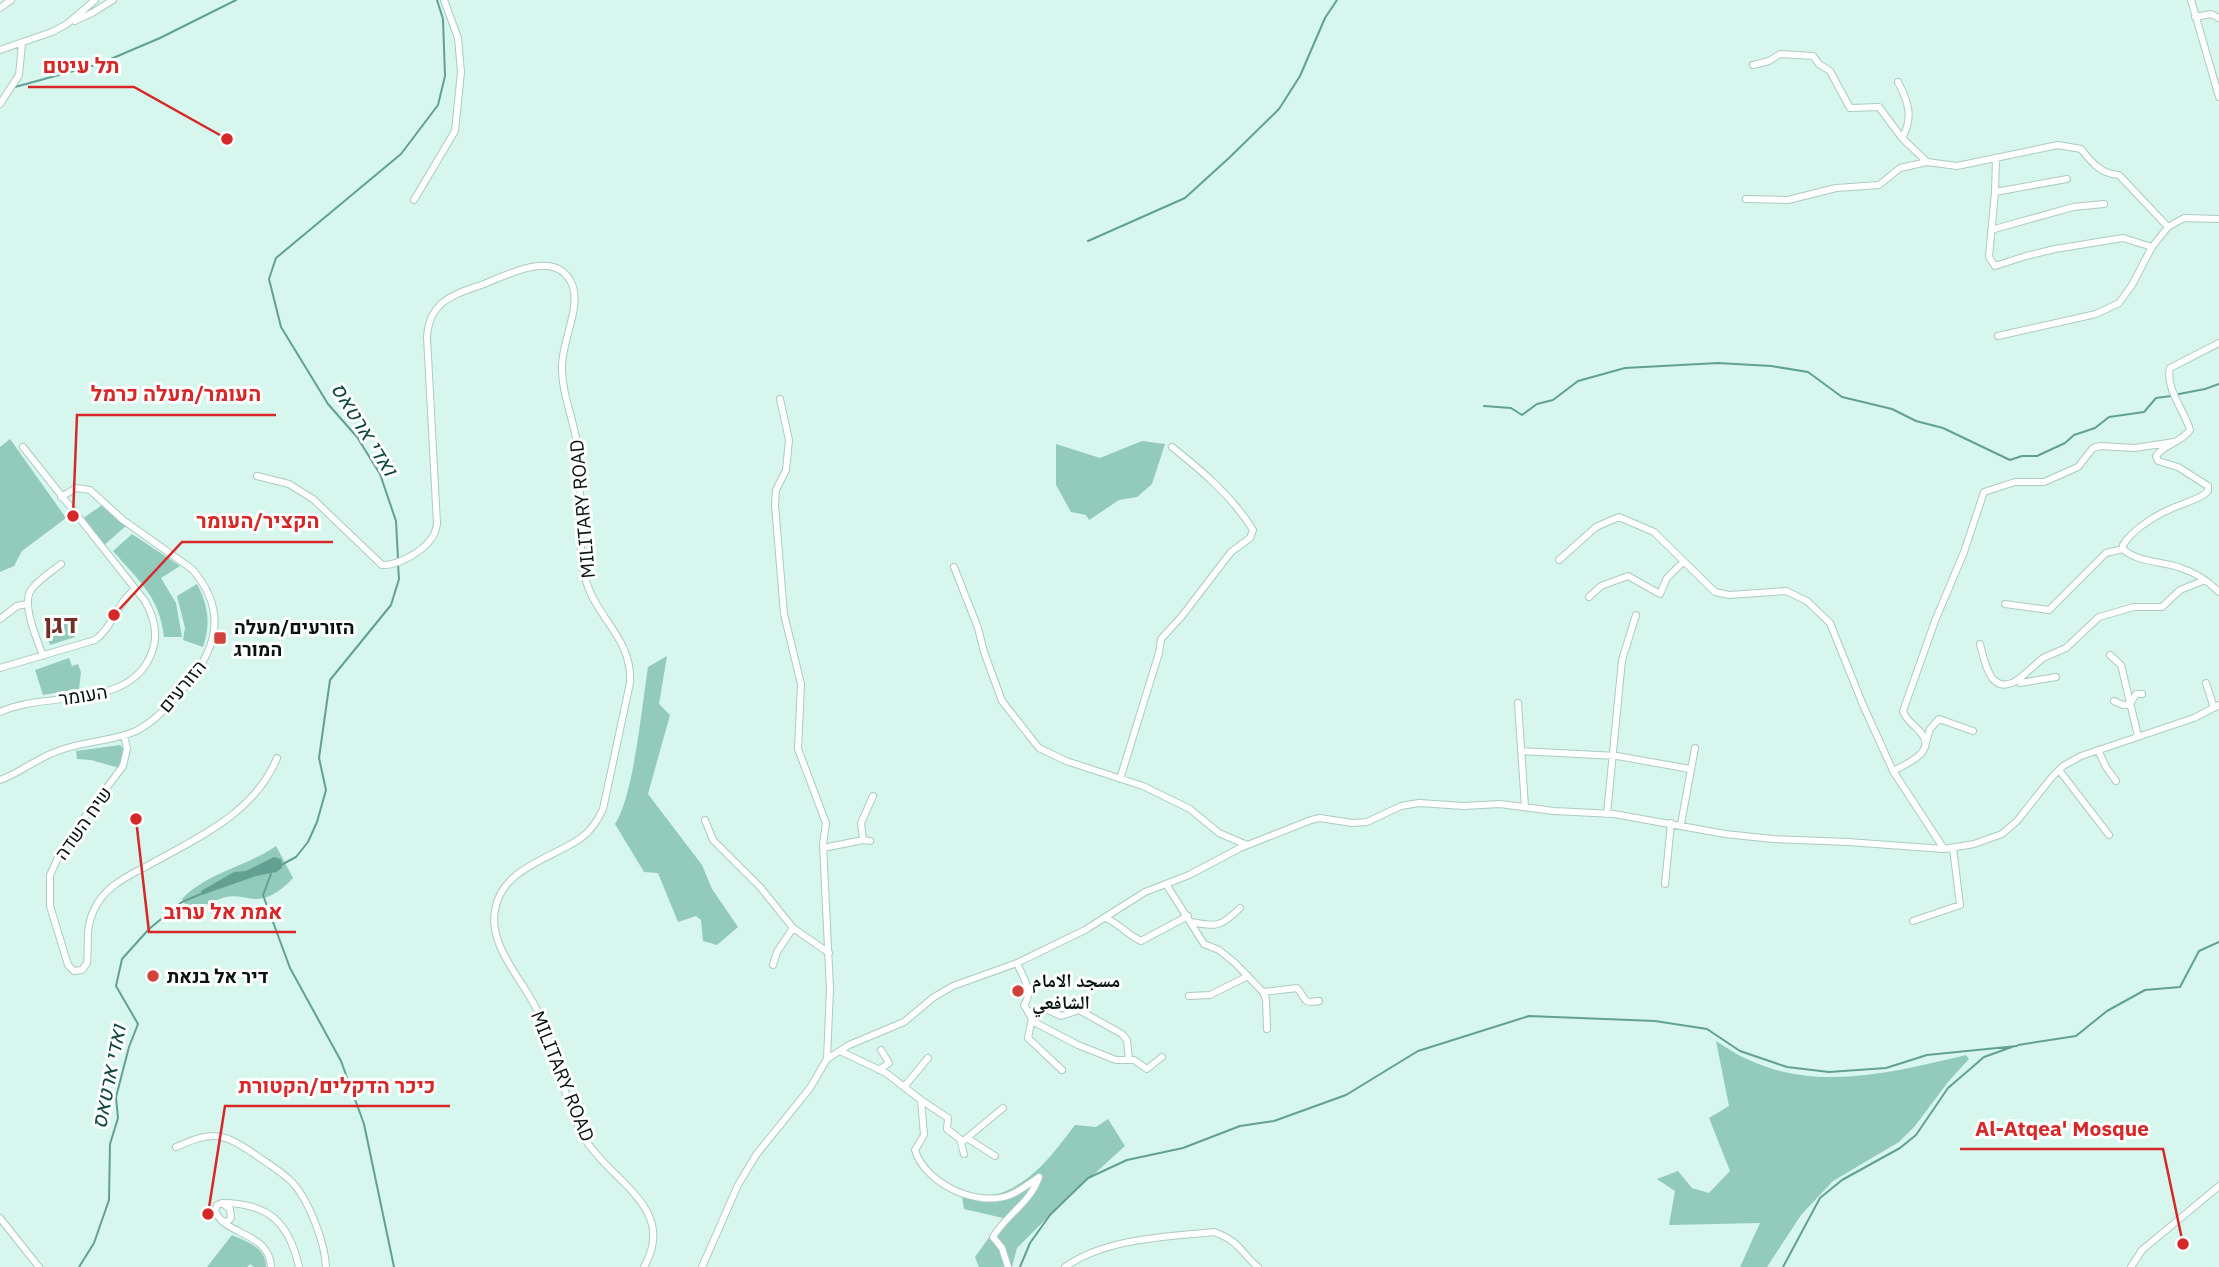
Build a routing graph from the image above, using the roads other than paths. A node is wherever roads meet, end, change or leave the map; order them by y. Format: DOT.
graph roads {
  1 [pos="11,0"];
  2 [pos="95,0"];
  3 [pos="113,0"];
  4 [pos="444,0"];
  5 [pos="2191,0"];
  6 [pos="0,8"];
  7 [pos="2196,17"];
  8 [pos="2219,18"];
  9 [pos="66,24"];
  10 [pos="22,43"];
  11 [pos="0,50"];
  12 [pos="1753,65"];
  13 [pos="1899,82"];
  14 [pos="2219,97"];
  15 [pos="0,104"];
  16 [pos="1902,138"];
  17 [pos="1996,159"];
  18 [pos="1927,162"];
  19 [pos="2067,179"];
  20 [pos="1996,192"];
  21 [pos="1746,199"];
  22 [pos="414,200"];
  23 [pos="2104,204"];
  24 [pos="2219,219"];
  25 [pos="2168,227"];
  26 [pos="1991,230"];
  27 [pos="2152,247"];
  28 [pos="1998,336"];
  29 [pos="2219,343"];
  30 [pos="780,399"];
  31 [pos="2174,442"];
  32 [pos="23,447"];
  33 [pos="1172,447"];
  34 [pos="257,476"];
  35 [pos="61,497"];
  36 [pos="2123,549"];
  37 [pos="1559,560"];
  38 [pos="1683,562"];
  39 [pos="61,564"];
  40 [pos="954,567"];
  41 [pos="2205,580"];
  42 [pos="135,589"];
  43 [pos="2219,592"];
  44 [pos="1589,597"];
  45 [pos="27,604"];
  46 [pos="2005,604"];
  47 [pos="1636,615"];
  48 [pos="0,620"];
  49 [pos="1980,644"];
  50 [pos="2110,655"];
  51 [pos="43,656"];
  52 [pos="0,668"];
  53 [pos="2056,677"];
  54 [pos="2019,679"];
  55 [pos="2206,683"];
  56 [pos="2142,694"];
  57 [pos="2114,701"];
  58 [pos="1518,703"];
  59 [pos="2130,704"];
  60 [pos="2217,707"];
  61 [pos="0,712"];
  62 [pos="1973,731"];
  63 [pos="124,735"];
  64 [pos="2138,736"];
  65 [pos="1926,742"];
  66 [pos="1695,748"];
  67 [pos="2098,750"];
  68 [pos="1521,751"];
  69 [pos="1614,755"];
  70 [pos="276,758"];
  71 [pos="1690,769"];
  72 [pos="2059,770"];
  73 [pos="1893,771"];
  74 [pos="1120,779"];
  75 [pos="0,780"];
  76 [pos="2116,781"];
  77 [pos="873,796"];
  78 [pos="1525,807"];
  79 [pos="1607,814"];
  80 [pos="705,820"];
  81 [pos="1671,823"];
  82 [pos="1681,824"];
  83 [pos="2109,835"];
  84 [pos="1247,845"];
  85 [pos="823,848"];
  86 [pos="1953,848"];
  87 [pos="1944,849"];
  88 [pos="1166,884"];
  89 [pos="1665,884"];
  90 [pos="1240,908"];
  91 [pos="1105,918"];
  92 [pos="1189,919"];
  93 [pos="1913,921"];
  94 [pos="793,928"];
  95 [pos="829,953"];
  96 [pos="1017,963"];
  97 [pos="773,965"];
  98 [pos="1248,976"];
  99 [pos="1263,992"];
  100 [pos="1189,996"];
  101 [pos="1320,1001"];
  102 [pos="1030,1015"];
  103 [pos="1267,1029"];
  104 [pos="881,1050"];
  105 [pos="840,1051"];
  106 [pos="1162,1057"];
  107 [pos="928,1058"];
  108 [pos="827,1059"];
  109 [pos="1129,1060"];
  110 [pos="879,1070"];
  111 [pos="1062,1070"];
  112 [pos="904,1087"];
  113 [pos="921,1100"];
  114 [pos="1003,1108"];
  115 [pos="965,1140"];
  116 [pos="176,1147"];
  117 [pos="964,1154"];
  118 [pos="995,1156"];
  119 [pos="2219,1186"];
  120 [pos="222,1203"];
  121 [pos="253,1205"];
  122 [pos="231,1216"];
  123 [pos="0,1218"];
  124 [pos="223,1222"];
  125 [pos="246,1235"];
  126 [pos="39,1267"];
  127 [pos="271,1267"];
  128 [pos="299,1267"];
  129 [pos="326,1267"];
  130 [pos="644,1267"];
  131 [pos="702,1267"];
  132 [pos="1008,1267"];
  133 [pos="1065,1267"];
  134 [pos="1258,1267"];
  135 [pos="2130,1267"];
  1 -- 6 [label="street"];
  2 -- 9 [label="street"];
  3 -- 9 [label="street"];
  4 -- 22 [label="street"];
  5 -- 7 [label="street"];
  7 -- 8 [label="street"];
  7 -- 14 [label="street"];
  9 -- 10 [label="street"];
  10 -- 11 [label="street"];
  10 -- 15 [label="street"];
  12 -- 16 [label="street"];
  13 -- 16 [label="street"];
  16 -- 18 [label="street"];
  17 -- 18 [label="street"];
  17 -- 20 [label="street"];
  17 -- 25 [label="street"];
  18 -- 21 [label="street"];
  19 -- 20 [label="street"];
  20 -- 26 [label="street"];
  23 -- 26 [label="street"];
  24 -- 25 [label="street"];
  25 -- 27 [label="street"];
  26 -- 27 [label="street"];
  27 -- 28 [label="street"];
  29 -- 31 [label="street"];
  30 -- 85 [label="street"];
  31 -- 36 [label="street"];
  31 -- 65 [label="street"];
  32 -- 35 [label="street, העומר"];
  33 -- 74 [label="street"];
  34 -- 130 [label="street, MILITARY ROAD"];
  35 -- 42 [label="street, העומר"];
  35 -- 63 [label="street, הזורעים"];
  36 -- 41 [label="street"];
  36 -- 46 [label="street"];
  37 -- 38 [label="street"];
  38 -- 44 [label="street"];
  38 -- 73 [label="street"];
  39 -- 45 [label="street"];
  40 -- 74 [label="street"];
  41 -- 43 [label="street"];
  41 -- 54 [label="street"];
  42 -- 51 [label="street"];
  42 -- 61 [label="street, העומר"];
  45 -- 48 [label="street"];
  45 -- 51 [label="street"];
  47 -- 69 [label="street"];
  49 -- 54 [label="street"];
  50 -- 59 [label="street"];
  51 -- 52 [label="street"];
  53 -- 54 [label="street"];
  55 -- 60 [label="street"];
  56 -- 59 [label="street"];
  57 -- 59 [label="street"];
  58 -- 68 [label="street"];
  59 -- 64 [label="street"];
  60 -- 64 [label="street"];
  62 -- 65 [label="street"];
  63 -- 70 [label="street, שיח השדה"];
  63 -- 75 [label="street, הזורעים"];
  64 -- 67 [label="street"];
  65 -- 73 [label="street"];
  66 -- 71 [label="street"];
  67 -- 72 [label="street"];
  67 -- 76 [label="street"];
  68 -- 69 [label="street"];
  68 -- 78 [label="street"];
  69 -- 71 [label="street"];
  69 -- 79 [label="street"];
  71 -- 82 [label="street"];
  72 -- 83 [label="street"];
  72 -- 86 [label="street"];
  73 -- 87 [label="street"];
  74 -- 84 [label="street"];
  77 -- 85 [label="street"];
  78 -- 79 [label="street"];
  78 -- 84 [label="street"];
  79 -- 81 [label="street"];
  80 -- 94 [label="street"];
  81 -- 82 [label="street"];
  81 -- 89 [label="street"];
  82 -- 87 [label="street"];
  84 -- 88 [label="street"];
  85 -- 95 [label="street"];
  86 -- 87 [label="street"];
  86 -- 93 [label="street"];
  88 -- 91 [label="street"];
  88 -- 92 [label="street"];
  90 -- 92 [label="street"];
  91 -- 92 [label="street"];
  91 -- 96 [label="street"];
  92 -- 98 [label="street"];
  94 -- 95 [label="street"];
  94 -- 97 [label="street"];
  95 -- 108 [label="street"];
  96 -- 102 [label="street"];
  96 -- 105 [label="street"];
  98 -- 99 [label="street"];
  98 -- 100 [label="street"];
  99 -- 101 [label="street"];
  99 -- 103 [label="street"];
  102 -- 109 [label="street"];
  102 -- 109 [label="street"];
  102 -- 111 [label="street"];
  104 -- 110 [label="street"];
  105 -- 108 [label="street"];
  105 -- 110 [label="street"];
  106 -- 109 [label="street"];
  107 -- 112 [label="street"];
  108 -- 131 [label="street"];
  110 -- 112 [label="street"];
  112 -- 113 [label="street"];
  113 -- 115 [label="street"];
  113 -- 132 [label="street"];
  114 -- 115 [label="street"];
  115 -- 117 [label="street"];
  115 -- 118 [label="street"];
  116 -- 129 [label="street"];
  119 -- 135 [label="street"];
  120 -- 121 [label="street"];
  120 -- 122 [label="street"];
  120 -- 124 [label="street"];
  121 -- 122 [label="street"];
  121 -- 128 [label="street"];
  122 -- 124 [label="street"];
  122 -- 125 [label="street"];
  123 -- 126 [label="street"];
  124 -- 125 [label="street"];
  125 -- 127 [label="street"];
  133 -- 134 [label="street"];
}
